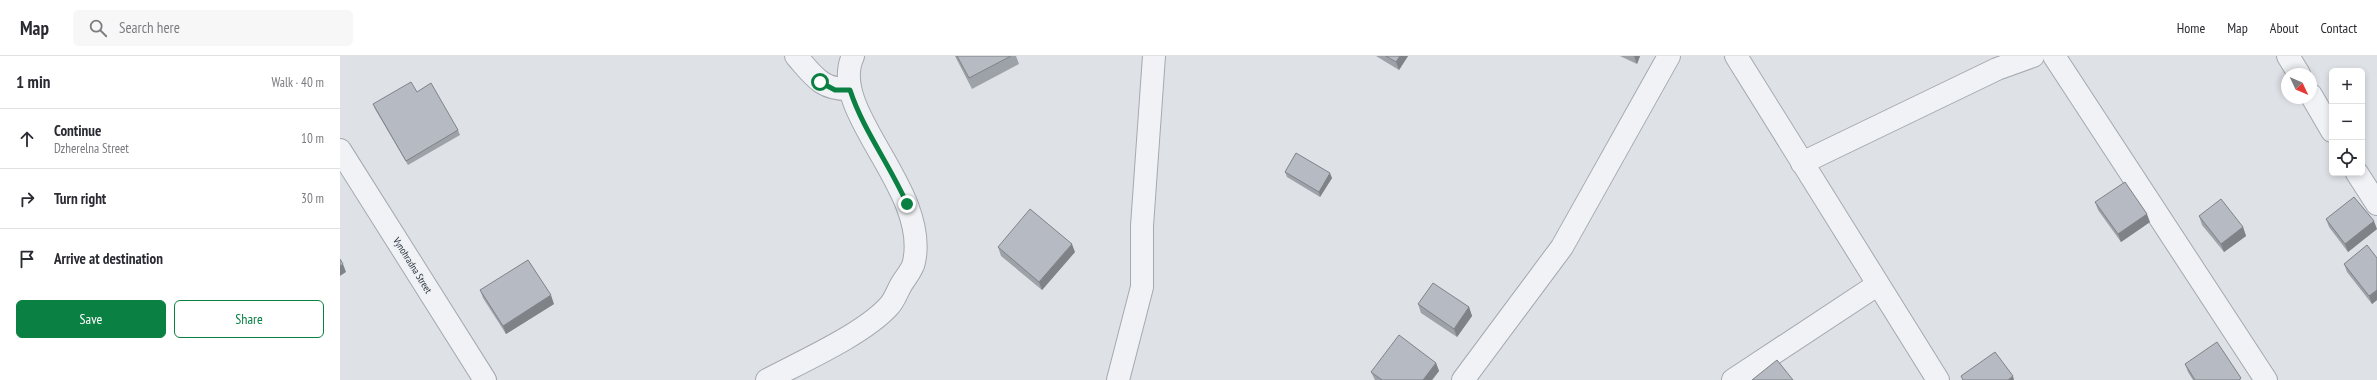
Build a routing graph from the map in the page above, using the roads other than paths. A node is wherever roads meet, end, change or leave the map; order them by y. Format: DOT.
graph roads {
  1 [pos="796,56"];
  2 [pos="854,56"];
  3 [pos="1154,56"];
  4 [pos="1669,56"];
  5 [pos="1736,56"];
  6 [pos="2033,56"];
  7 [pos="2054,56"];
  8 [pos="2288,56"];
  9 [pos="2295,68"];
  10 [pos="850,90"];
  11 [pos="2316,104"];
  12 [pos="2329,126"];
  13 [pos="340,150"];
  14 [pos="1802,163"];
  15 [pos="2359,176"];
  16 [pos="2377,204"];
  17 [pos="1877,285"];
  18 [pos="485,380"];
  19 [pos="767,380"];
  20 [pos="1118,380"];
  21 [pos="1463,380"];
  22 [pos="1733,380"];
  23 [pos="1938,380"];
  24 [pos="2266,380"];
  1 -- 10 [label="street"];
  2 -- 10 [label="street"];
  3 -- 20 [label="street"];
  4 -- 21 [label="street"];
  5 -- 14 [label="street"];
  6 -- 14 [label="street"];
  7 -- 24 [label="street"];
  8 -- 9 [label="street"];
  10 -- 19 [label="street"];
  11 -- 12 [label="street"];
  13 -- 18 [label="street, Vynohradna Street"];
  14 -- 17 [label="street"];
  15 -- 16 [label="street"];
  17 -- 22 [label="street"];
  17 -- 23 [label="street"];
}
